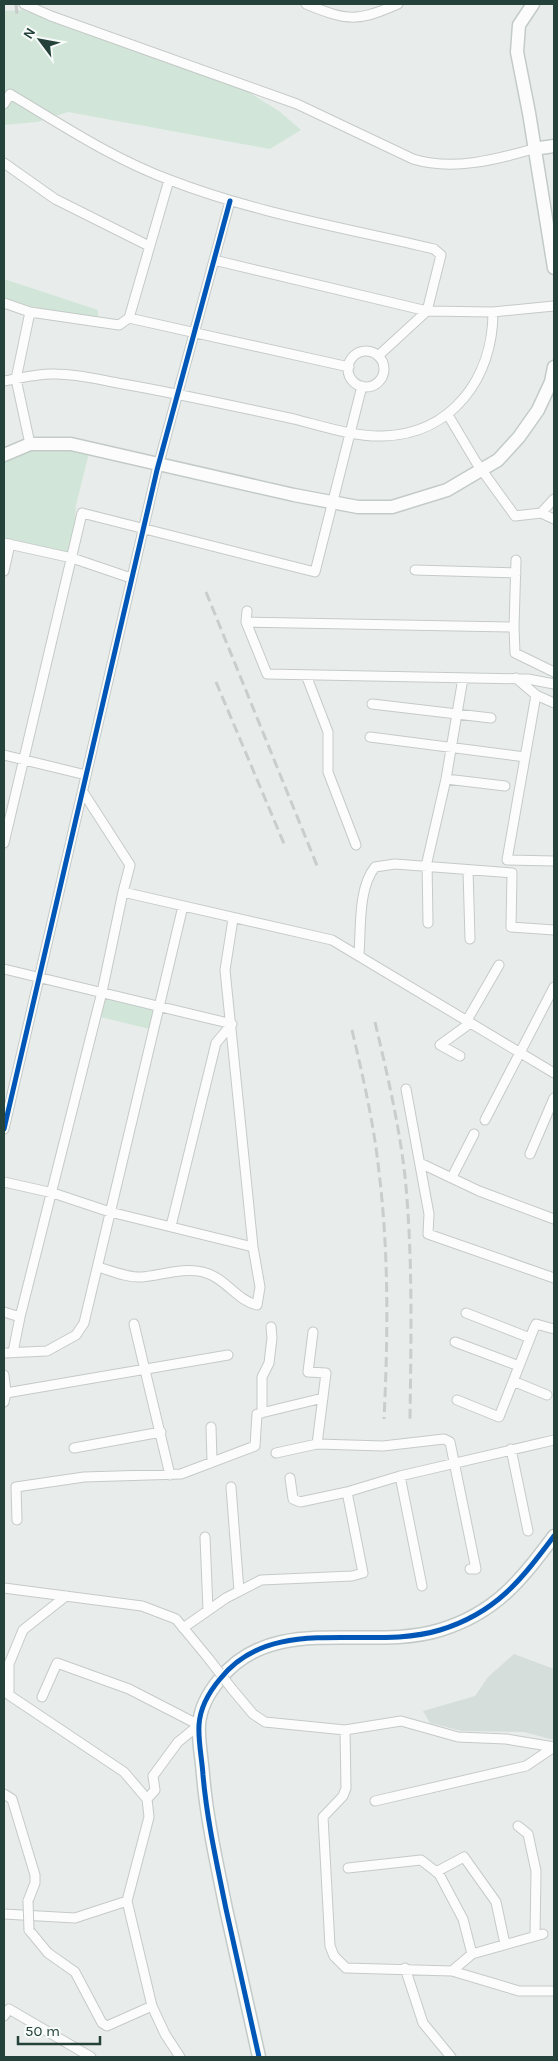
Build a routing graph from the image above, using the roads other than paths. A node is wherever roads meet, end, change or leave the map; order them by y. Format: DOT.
graph roads {
  1 [pos="24,4"];
  2 [pos="306,4"];
  3 [pos="398,4"];
  4 [pos="532,4"];
  5 [pos="32,6"];
  6 [pos="4,104"];
  7 [pos="554,146"];
  8 [pos="533,149"];
  9 [pos="4,163"];
  10 [pos="169,180"];
  11 [pos="230,201"];
  12 [pos="149,246"];
  13 [pos="214,260"];
  14 [pos="554,268"];
  15 [pos="4,303"];
  16 [pos="554,306"];
  17 [pos="427,311"];
  18 [pos="30,312"];
  19 [pos="493,312"];
  20 [pos="129,318"];
  21 [pos="195,331"];
  22 [pos="378,356"];
  23 [pos="349,366"];
  24 [pos="554,367"];
  25 [pos="16,379"];
  26 [pos="4,381"];
  27 [pos="362,386"];
  28 [pos="179,394"];
  29 [pos="448,415"];
  30 [pos="352,432"];
  31 [pos="30,444"];
  32 [pos="4,455"];
  33 [pos="158,465"];
  34 [pos="483,470"];
  35 [pos="554,499"];
  36 [pos="333,502"];
  37 [pos="541,513"];
  38 [pos="554,519"];
  39 [pos="144,528"];
  40 [pos="7,544"];
  41 [pos="72,558"];
  42 [pos="516,560"];
  43 [pos="415,570"];
  44 [pos="4,571"];
  45 [pos="516,572"];
  46 [pos="132,578"];
  47 [pos="247,611"];
  48 [pos="246,622"];
  49 [pos="514,627"];
  50 [pos="554,672"];
  51 [pos="306,675"];
  52 [pos="463,678"];
  53 [pos="516,678"];
  54 [pos="554,684"];
  55 [pos="536,695"];
  56 [pos="554,703"];
  57 [pos="372,704"];
  58 [pos="457,714"];
  59 [pos="491,718"];
  60 [pos="370,737"];
  61 [pos="451,746"];
  62 [pos="4,755"];
  63 [pos="525,757"];
  64 [pos="24,760"];
  65 [pos="86,775"];
  66 [pos="446,779"];
  67 [pos="505,786"];
  68 [pos="82,792"];
  69 [pos="4,844"];
  70 [pos="356,845"];
  71 [pos="554,861"];
  72 [pos="428,867"];
  73 [pos="468,870"];
  74 [pos="123,892"];
  75 [pos="183,906"];
  76 [pos="233,919"];
  77 [pos="428,923"];
  78 [pos="554,930"];
  79 [pos="470,939"];
  80 [pos="359,954"];
  81 [pos="499,965"];
  82 [pos="4,969"];
  83 [pos="39,977"];
  84 [pos="554,987"];
  85 [pos="102,992"];
  86 [pos="160,1006"];
  87 [pos="468,1023"];
  88 [pos="232,1024"];
  89 [pos="521,1054"];
  90 [pos="460,1056"];
  91 [pos="554,1073"];
  92 [pos="406,1089"];
  93 [pos="554,1098"];
  94 [pos="485,1120"];
  95 [pos="4,1129"];
  96 [pos="474,1134"];
  97 [pos="530,1154"];
  98 [pos="420,1163"];
  99 [pos="452,1177"];
  100 [pos="4,1182"];
  101 [pos="53,1192"];
  102 [pos="110,1212"];
  103 [pos="554,1219"];
  104 [pos="171,1226"];
  105 [pos="253,1247"];
  106 [pos="98,1267"];
  107 [pos="554,1278"];
  108 [pos="4,1312"];
  109 [pos="466,1313"];
  110 [pos="20,1317"];
  111 [pos="134,1324"];
  112 [pos="271,1327"];
  113 [pos="554,1329"];
  114 [pos="313,1332"];
  115 [pos="530,1338"];
  116 [pos="455,1342"];
  117 [pos="8,1353"];
  118 [pos="228,1355"];
  119 [pos="519,1366"];
  120 [pos="146,1370"];
  121 [pos="4,1375"];
  122 [pos="513,1381"];
  123 [pos="547,1395"];
  124 [pos="5,1398"];
  125 [pos="323,1398"];
  126 [pos="458,1400"];
  127 [pos="262,1413"];
  128 [pos="211,1427"];
  129 [pos="161,1432"];
  130 [pos="554,1440"];
  131 [pos="317,1444"];
  132 [pos="74,1448"];
  133 [pos="512,1449"];
  134 [pos="276,1453"];
  135 [pos="212,1461"];
  136 [pos="456,1463"];
  137 [pos="170,1475"];
  138 [pos="400,1476"];
  139 [pos="290,1478"];
  140 [pos="232,1487"];
  141 [pos="347,1492"];
  142 [pos="18,1520"];
  143 [pos="528,1531"];
  144 [pos="205,1536"];
  145 [pos="554,1536"];
  146 [pos="470,1569"];
  147 [pos="422,1586"];
  148 [pos="4,1588"];
  149 [pos="239,1591"];
  150 [pos="66,1596"];
  151 [pos="208,1610"];
  152 [pos="183,1628"];
  153 [pos="42,1697"];
  154 [pos="199,1725"];
  155 [pos="346,1730"];
  156 [pos="554,1747"];
  157 [pos="4,1794"];
  158 [pos="147,1799"];
  159 [pos="375,1801"];
  160 [pos="518,1826"];
  161 [pos="348,1868"];
  162 [pos="436,1872"];
  163 [pos="127,1901"];
  164 [pos="4,1914"];
  165 [pos="505,1944"];
  166 [pos="472,1954"];
  167 [pos="405,1968"];
  168 [pos="452,1971"];
  169 [pos="554,1991"];
  170 [pos="152,2006"];
  171 [pos="4,2016"];
  172 [pos="91,2057"];
  173 [pos="180,2057"];
  174 [pos="259,2057"];
  175 [pos="451,2057"];
  1 -- 5 [label="street"];
  2 -- 3 [label="street"];
  4 -- 8 [label="street"];
  5 -- 8 [label="street"];
  6 -- 10 [label="street"];
  7 -- 8 [label="street"];
  8 -- 14 [label="street"];
  9 -- 12 [label="street"];
  10 -- 11 [label="street"];
  10 -- 12 [label="street"];
  11 -- 13 [label="street"];
  11 -- 17 [label="street"];
  12 -- 20 [label="street"];
  13 -- 17 [label="street"];
  13 -- 21 [label="street"];
  15 -- 18 [label="street"];
  16 -- 19 [label="street"];
  17 -- 19 [label="street"];
  17 -- 22 [label="street"];
  18 -- 20 [label="street"];
  18 -- 25 [label="street"];
  19 -- 29 [label="street"];
  20 -- 21 [label="street"];
  21 -- 23 [label="street"];
  21 -- 28 [label="street"];
  22 -- 23 [label="street"];
  22 -- 27 [label="street"];
  23 -- 27 [label="street"];
  24 -- 34 [label="street"];
  25 -- 26 [label="street"];
  25 -- 28 [label="street"];
  25 -- 31 [label="street"];
  27 -- 30 [label="street"];
  28 -- 30 [label="street"];
  28 -- 33 [label="street"];
  29 -- 30 [label="street"];
  29 -- 34 [label="street"];
  30 -- 36 [label="street"];
  31 -- 32 [label="street"];
  31 -- 33 [label="street"];
  33 -- 36 [label="street"];
  33 -- 39 [label="street"];
  34 -- 36 [label="street"];
  34 -- 37 [label="street"];
  35 -- 37 [label="street"];
  36 -- 39 [label="street"];
  37 -- 38 [label="street"];
  39 -- 41 [label="street"];
  39 -- 46 [label="street"];
  40 -- 41 [label="street"];
  40 -- 44 [label="street"];
  41 -- 46 [label="street"];
  41 -- 64 [label="street"];
  42 -- 45 [label="street"];
  43 -- 45 [label="street"];
  45 -- 49 [label="street"];
  46 -- 65 [label="street"];
  47 -- 48 [label="street"];
  48 -- 49 [label="street"];
  48 -- 51 [label="street"];
  49 -- 50 [label="street"];
  51 -- 52 [label="street"];
  51 -- 70 [label="street"];
  52 -- 53 [label="street"];
  52 -- 58 [label="street"];
  53 -- 54 [label="street"];
  53 -- 55 [label="street"];
  55 -- 56 [label="street"];
  55 -- 63 [label="street"];
  57 -- 58 [label="street"];
  58 -- 59 [label="street"];
  58 -- 61 [label="street"];
  60 -- 61 [label="street"];
  61 -- 63 [label="street"];
  61 -- 66 [label="street"];
  62 -- 64 [label="street"];
  63 -- 71 [label="street"];
  64 -- 65 [label="street"];
  64 -- 69 [label="street"];
  65 -- 68 [label="street"];
  66 -- 67 [label="street"];
  66 -- 72 [label="street"];
  68 -- 74 [label="street"];
  68 -- 83 [label="street"];
  72 -- 73 [label="street"];
  72 -- 77 [label="street"];
  72 -- 80 [label="street"];
  73 -- 78 [label="street"];
  73 -- 79 [label="street"];
  74 -- 75 [label="street"];
  74 -- 85 [label="street"];
  75 -- 76 [label="street"];
  75 -- 86 [label="street"];
  76 -- 80 [label="street"];
  76 -- 88 [label="street"];
  80 -- 87 [label="street"];
  81 -- 87 [label="street"];
  82 -- 83 [label="street"];
  83 -- 85 [label="street"];
  83 -- 95 [label="street"];
  84 -- 89 [label="street"];
  85 -- 86 [label="street"];
  85 -- 101 [label="street"];
  86 -- 88 [label="street"];
  86 -- 102 [label="street"];
  87 -- 89 [label="street"];
  87 -- 90 [label="street"];
  88 -- 104 [label="street"];
  88 -- 105 [label="street"];
  89 -- 91 [label="street"];
  89 -- 94 [label="street"];
  92 -- 98 [label="street"];
  93 -- 97 [label="street"];
  96 -- 99 [label="street"];
  98 -- 99 [label="street"];
  98 -- 107 [label="street"];
  99 -- 103 [label="street"];
  100 -- 101 [label="street"];
  101 -- 102 [label="street"];
  101 -- 110 [label="street"];
  102 -- 104 [label="street"];
  102 -- 106 [label="street"];
  104 -- 105 [label="street"];
  105 -- 106 [label="street"];
  106 -- 117 [label="street"];
  108 -- 110 [label="street"];
  109 -- 115 [label="street"];
  110 -- 117 [label="street"];
  111 -- 120 [label="street"];
  112 -- 127 [label="street"];
  113 -- 115 [label="street"];
  114 -- 125 [label="street"];
  115 -- 119 [label="street"];
  116 -- 119 [label="street"];
  118 -- 120 [label="street"];
  119 -- 122 [label="street"];
  120 -- 124 [label="street"];
  120 -- 129 [label="street"];
  121 -- 124 [label="street"];
  122 -- 123 [label="street"];
  122 -- 126 [label="street"];
  125 -- 127 [label="street"];
  125 -- 131 [label="street"];
  127 -- 135 [label="street"];
  128 -- 135 [label="street"];
  129 -- 132 [label="street"];
  129 -- 137 [label="street"];
  130 -- 133 [label="street"];
  131 -- 134 [label="street"];
  131 -- 136 [label="street"];
  133 -- 136 [label="street"];
  133 -- 143 [label="street"];
  135 -- 137 [label="street"];
  136 -- 138 [label="street"];
  136 -- 146 [label="street"];
  137 -- 142 [label="street"];
  138 -- 141 [label="street"];
  138 -- 147 [label="street"];
  139 -- 141 [label="street"];
  140 -- 149 [label="street"];
  141 -- 149 [label="street"];
  144 -- 151 [label="street"];
  145 -- 154 [label="street"];
  148 -- 150 [label="street"];
  149 -- 151 [label="street"];
  150 -- 152 [label="street"];
  150 -- 158 [label="street"];
  151 -- 152 [label="street"];
  152 -- 155 [label="street, bridge"];
  153 -- 154 [label="street"];
  154 -- 158 [label="street"];
  154 -- 174 [label="street"];
  155 -- 156 [label="street"];
  155 -- 167 [label="street"];
  156 -- 159 [label="street"];
  157 -- 170 [label="street, bridge"];
  158 -- 163 [label="street"];
  160 -- 165 [label="street"];
  161 -- 162 [label="street"];
  162 -- 165 [label="street"];
  162 -- 166 [label="street"];
  163 -- 164 [label="street"];
  163 -- 170 [label="street"];
  165 -- 166 [label="street"];
  166 -- 168 [label="street"];
  167 -- 168 [label="street"];
  167 -- 175 [label="street"];
  168 -- 169 [label="street"];
  170 -- 173 [label="street"];
  171 -- 172 [label="street"];
}
